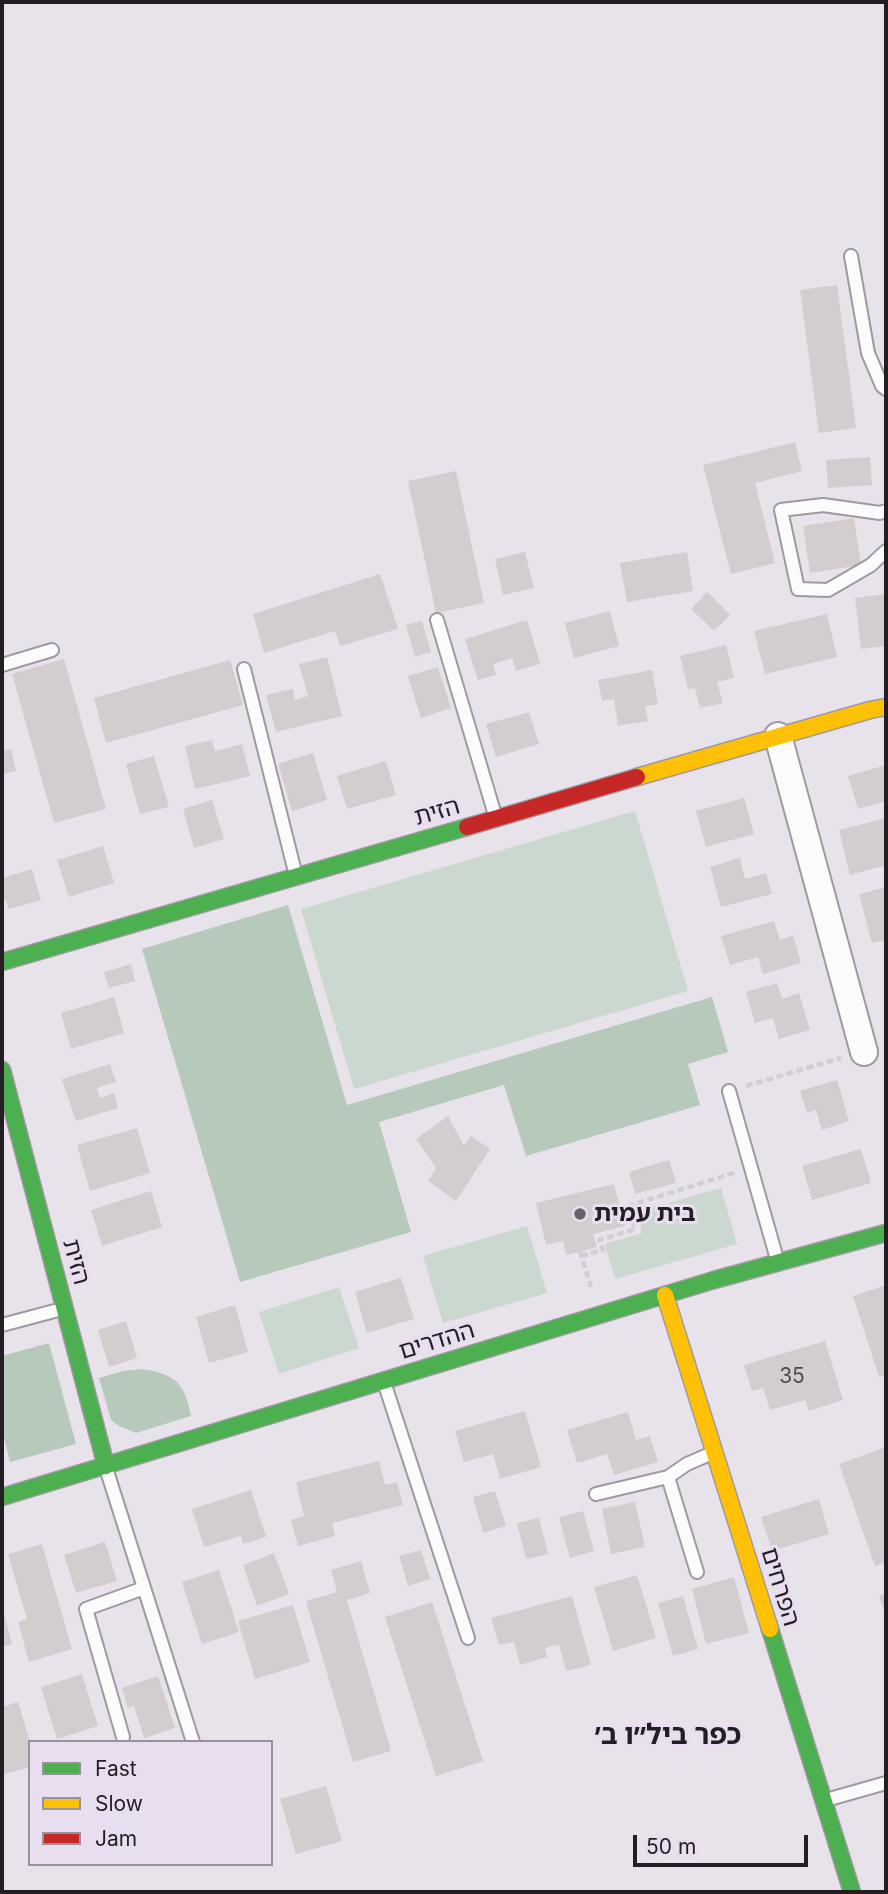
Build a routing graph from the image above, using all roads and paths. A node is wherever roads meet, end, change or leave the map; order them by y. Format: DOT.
graph roads {
  1 [pos="851,256"];
  2 [pos="886,389"];
  3 [pos="886,511"];
  4 [pos="886,551"];
  5 [pos="438,620"];
  6 [pos="52,650"];
  7 [pos="2,665"];
  8 [pos="244,668"];
  9 [pos="886,707"];
  10 [pos="778,736"];
  11 [pos="496,818"];
  12 [pos="296,876"];
  13 [pos="2,962"];
  14 [pos="864,1052"];
  15 [pos="2,1070"];
  16 [pos="729,1091"];
  17 [pos="12,1147"];
  18 [pos="751,1168"];
  19 [pos="886,1233"];
  20 [pos="779,1263"];
  21 [pos="665,1295"];
  22 [pos="65,1309"];
  23 [pos="599,1315"];
  24 [pos="2,1325"];
  25 [pos="383,1381"];
  26 [pos="714,1452"];
  27 [pos="106,1466"];
  28 [pos="668,1477"];
  29 [pos="596,1493"];
  30 [pos="2,1497"];
  31 [pos="697,1572"];
  32 [pos="144,1588"];
  33 [pos="468,1638"];
  34 [pos="123,1737"];
  35 [pos="192,1740"];
  36 [pos="886,1783"];
  37 [pos="822,1801"];
  38 [pos="852,1892"];
  1 -- 2 [label="lane"];
  3 -- 4 [label="lane"];
  5 -- 11 [label="lane"];
  6 -- 7 [label="lane"];
  8 -- 12 [label="lane"];
  9 -- 10 [label="street, הזית"];
  10 -- 11 [label="street, הזית"];
  10 -- 14 [label="street"];
  11 -- 12 [label="street, הזית"];
  12 -- 13 [label="street, הזית"];
  14 -- 16 [label="path"];
  15 -- 17 [label="street, הזית"];
  16 -- 18 [label="lane"];
  17 -- 22 [label="street, הזית"];
  18 -- 20 [label="lane"];
  18 -- 23 [label="path"];
  19 -- 20 [label="street, ההדרים"];
  20 -- 21 [label="street, ההדרים"];
  21 -- 23 [label="street, ההדרים"];
  21 -- 26 [label="street, הפרחים"];
  22 -- 24 [label="lane"];
  22 -- 27 [label="street, הזית"];
  23 -- 25 [label="street, ההדרים"];
  25 -- 27 [label="street, ההדרים"];
  25 -- 33 [label="lane"];
  26 -- 28 [label="lane"];
  26 -- 37 [label="street, הפרחים"];
  27 -- 30 [label="street, ההדרים"];
  27 -- 32 [label="lane"];
  28 -- 29 [label="lane"];
  28 -- 31 [label="lane"];
  32 -- 34 [label="lane"];
  32 -- 35 [label="lane"];
  36 -- 37 [label="lane"];
  37 -- 38 [label="street, הפרחים"];
}
